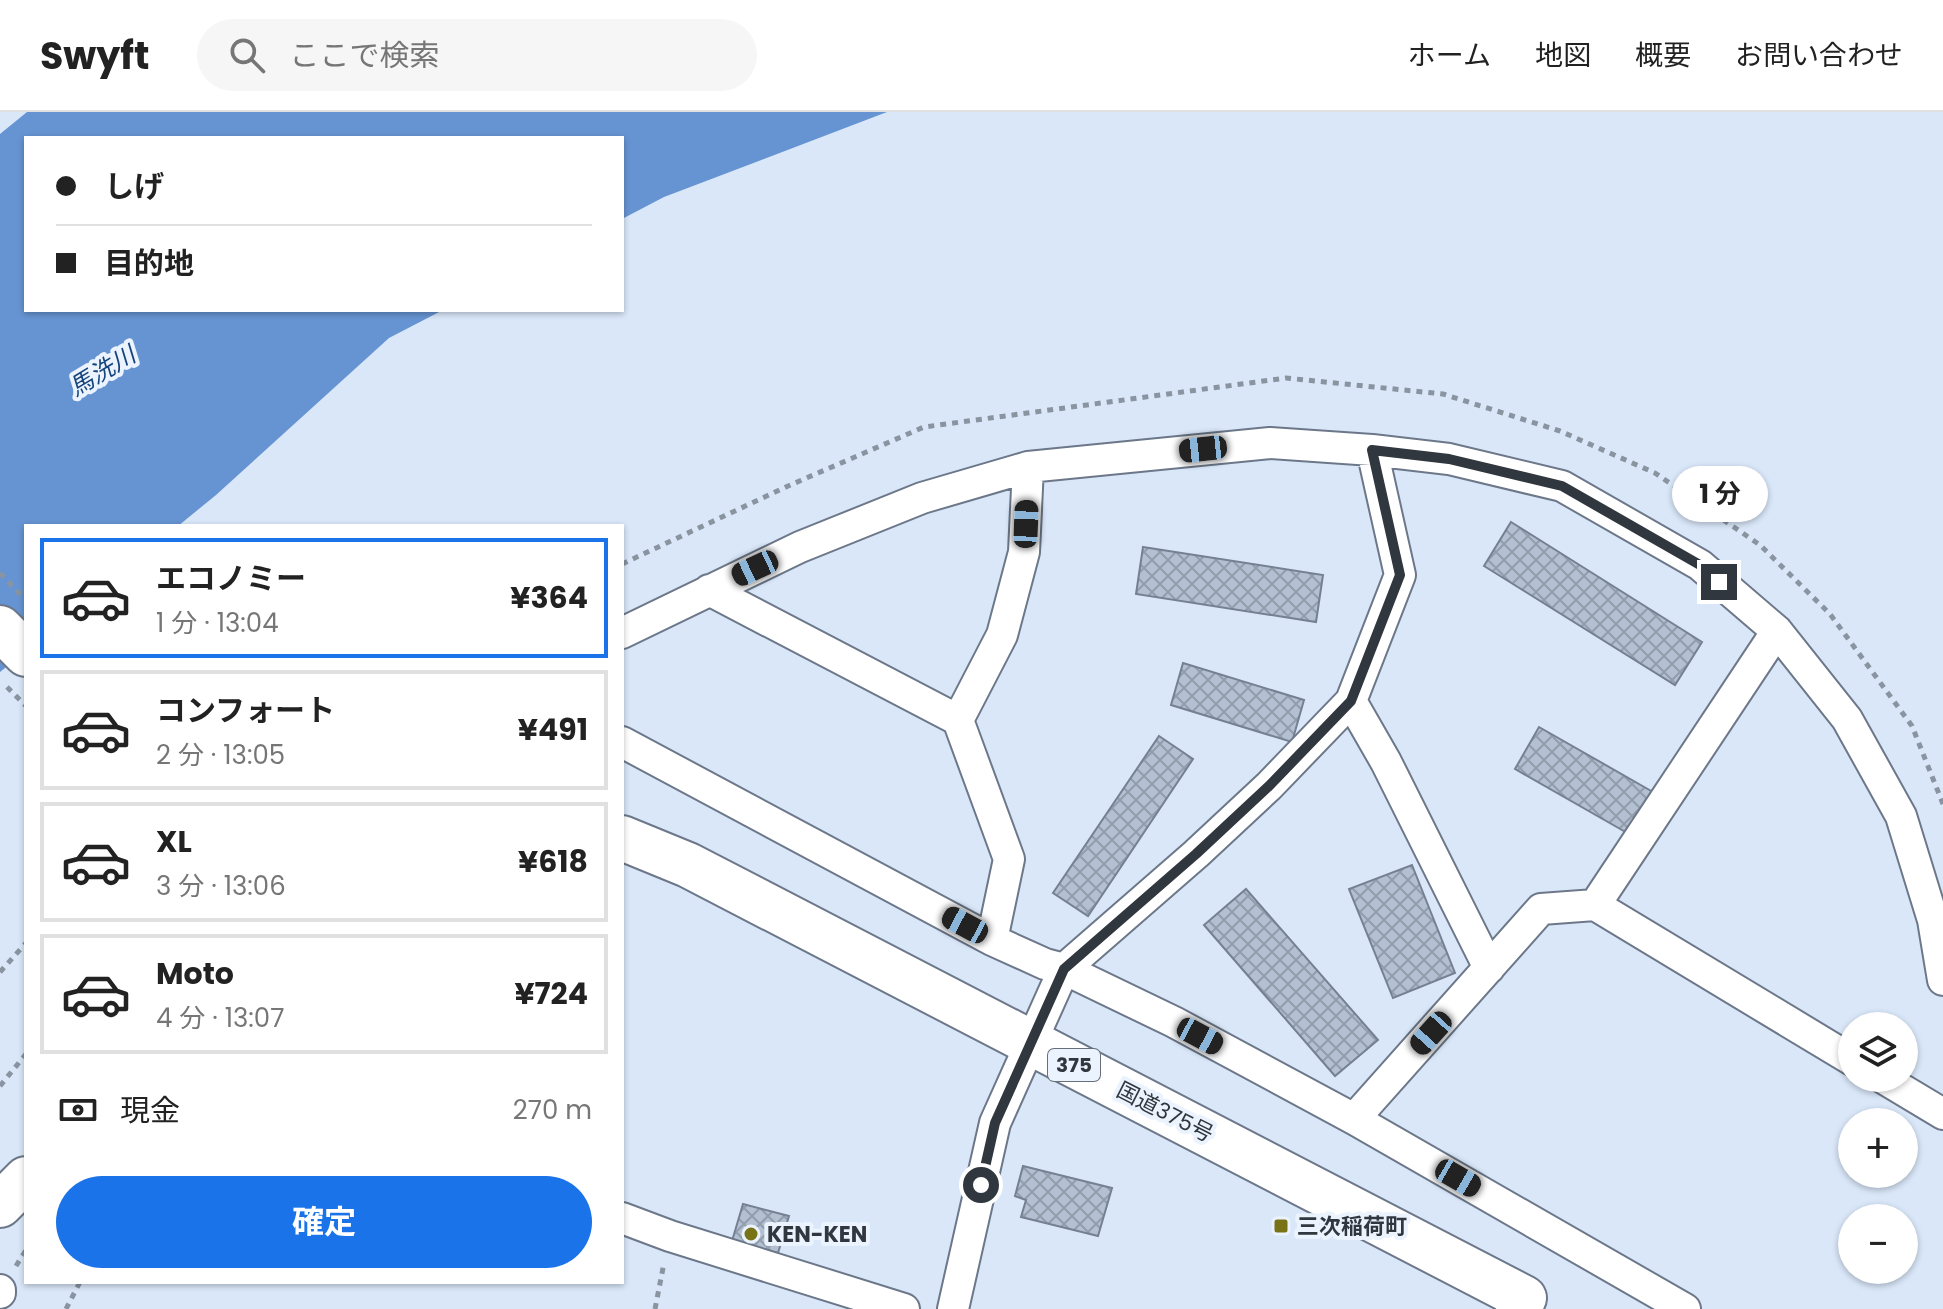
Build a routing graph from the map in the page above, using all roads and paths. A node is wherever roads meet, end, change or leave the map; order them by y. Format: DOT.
graph roads {
  1 [pos="1372,450"];
  2 [pos="1028,467"];
  3 [pos="624,563"];
  4 [pos="0,573"];
  5 [pos="709,590"];
  6 [pos="24,598"];
  7 [pos="0,628"];
  8 [pos="1777,631"];
  9 [pos="624,632"];
  10 [pos="24,652"];
  11 [pos="0,680"];
  12 [pos="1351,701"];
  13 [pos="24,704"];
  14 [pos="958,720"];
  15 [pos="624,743"];
  16 [pos="1943,804"];
  17 [pos="624,839"];
  18 [pos="1595,905"];
  19 [pos="992,940"];
  20 [pos="24,945"];
  21 [pos="1489,968"];
  22 [pos="1064,969"];
  23 [pos="0,972"];
  24 [pos="1943,980"];
  25 [pos="1031,1043"];
  26 [pos="1838,1052"];
  27 [pos="24,1056"];
  28 [pos="0,1086"];
  29 [pos="1906,1092"];
  30 [pos="1943,1114"];
  31 [pos="1354,1119"];
  32 [pos="24,1181"];
  33 [pos="0,1205"];
  34 [pos="624,1219"];
  35 [pos="670,1236"];
  36 [pos="79,1284"];
  37 [pos="1529,1305"];
  38 [pos="66,1309"];
  39 [pos="655,1309"];
  40 [pos="904,1309"];
  41 [pos="953,1309"];
  42 [pos="1685,1309"];
  1 -- 2 [label="street"];
  1 -- 8 [label="street"];
  1 -- 12 [label="street"];
  2 -- 5 [label="street"];
  2 -- 14 [label="street"];
  3 -- 16 [label="path"];
  4 -- 6 [label="path"];
  5 -- 9 [label="street"];
  5 -- 14 [label="street"];
  7 -- 10 [label="main road"];
  8 -- 18 [label="street"];
  8 -- 24 [label="street"];
  11 -- 13 [label="path"];
  12 -- 21 [label="street"];
  12 -- 22 [label="street"];
  14 -- 19 [label="street"];
  15 -- 19 [label="street"];
  17 -- 25 [label="main road, 国道375号 / 375"];
  18 -- 21 [label="street"];
  18 -- 26 [label="street"];
  19 -- 22 [label="street"];
  20 -- 23 [label="path"];
  21 -- 31 [label="street"];
  22 -- 25 [label="street"];
  22 -- 31 [label="street"];
  25 -- 37 [label="main road, 国道375号 / 375"];
  25 -- 41 [label="street"];
  27 -- 28 [label="path"];
  29 -- 30 [label="street"];
  31 -- 42 [label="street"];
  32 -- 33 [label="main road"];
  34 -- 35 [label="street"];
  35 -- 39 [label="path"];
  35 -- 40 [label="street"];
  36 -- 38 [label="path"];
}
